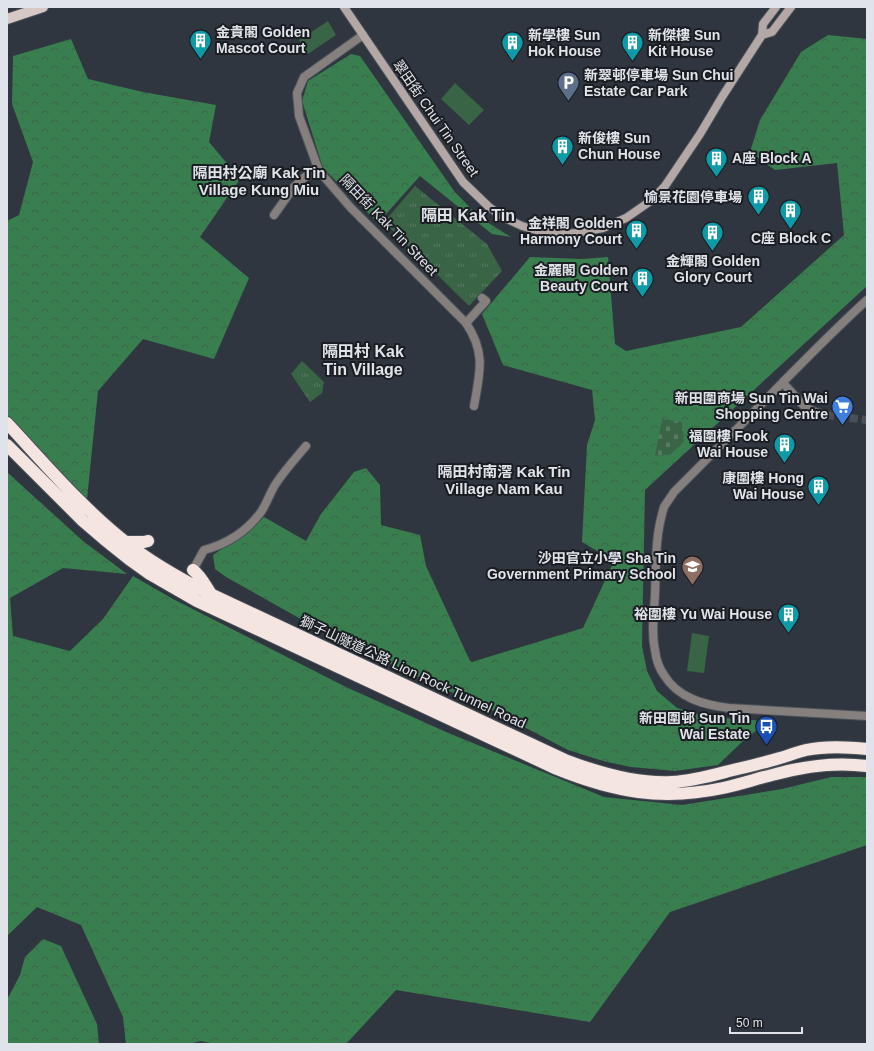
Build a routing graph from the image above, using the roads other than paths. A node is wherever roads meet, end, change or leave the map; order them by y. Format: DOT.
graph roads {
  1 [pos="42,7"];
  2 [pos="344,7"];
  3 [pos="776,7"];
  4 [pos="791,7"];
  5 [pos="7,19"];
  6 [pos="363,35"];
  7 [pos="762,35"];
  8 [pos="320,170"];
  9 [pos="274,215"];
  10 [pos="482,298"];
  11 [pos="867,300"];
  12 [pos="466,323"];
  13 [pos="783,383"];
  14 [pos="474,406"];
  15 [pos="826,415"];
  16 [pos="7,423"];
  17 [pos="7,445"];
  18 [pos="306,446"];
  19 [pos="148,540"];
  20 [pos="126,542"];
  21 [pos="193,570"];
  22 [pos="211,594"];
  23 [pos="867,716"];
  24 [pos="867,749"];
  25 [pos="867,766"];
  1 -- 5 [label="main road"];
  2 -- 6 [label="street, 翠田街 Chui Tin Street"];
  3 -- 7 [label="street, 翠田街 Chui Tin Street"];
  4 -- 7 [label="street, 翠田街 Chui Tin Street"];
  6 -- 7 [label="street, 翠田街 Chui Tin Street"];
  6 -- 8 [label="street, 隔田街 Kak Tin Street"];
  8 -- 9 [label="street"];
  8 -- 12 [label="street, 隔田街 Kak Tin Street"];
  10 -- 12 [label="street"];
  11 -- 13 [label="street"];
  12 -- 14 [label="street, 隔田街 Kak Tin Street"];
  13 -- 15 [label="street"];
  13 -- 23 [label="street"];
  16 -- 20 [label="highway, 獅子山隧道公路 Lion Rock Tunnel Road"];
  17 -- 25 [label="highway, 獅子山隧道公路 Lion Rock Tunnel Road"];
  18 -- 21 [label="street"];
  19 -- 20 [label="highway"];
  20 -- 22 [label="highway, 獅子山隧道公路 Lion Rock Tunnel Road"];
  21 -- 22 [label="highway"];
  22 -- 24 [label="highway, 獅子山隧道公路 Lion Rock Tunnel Road"];
}
